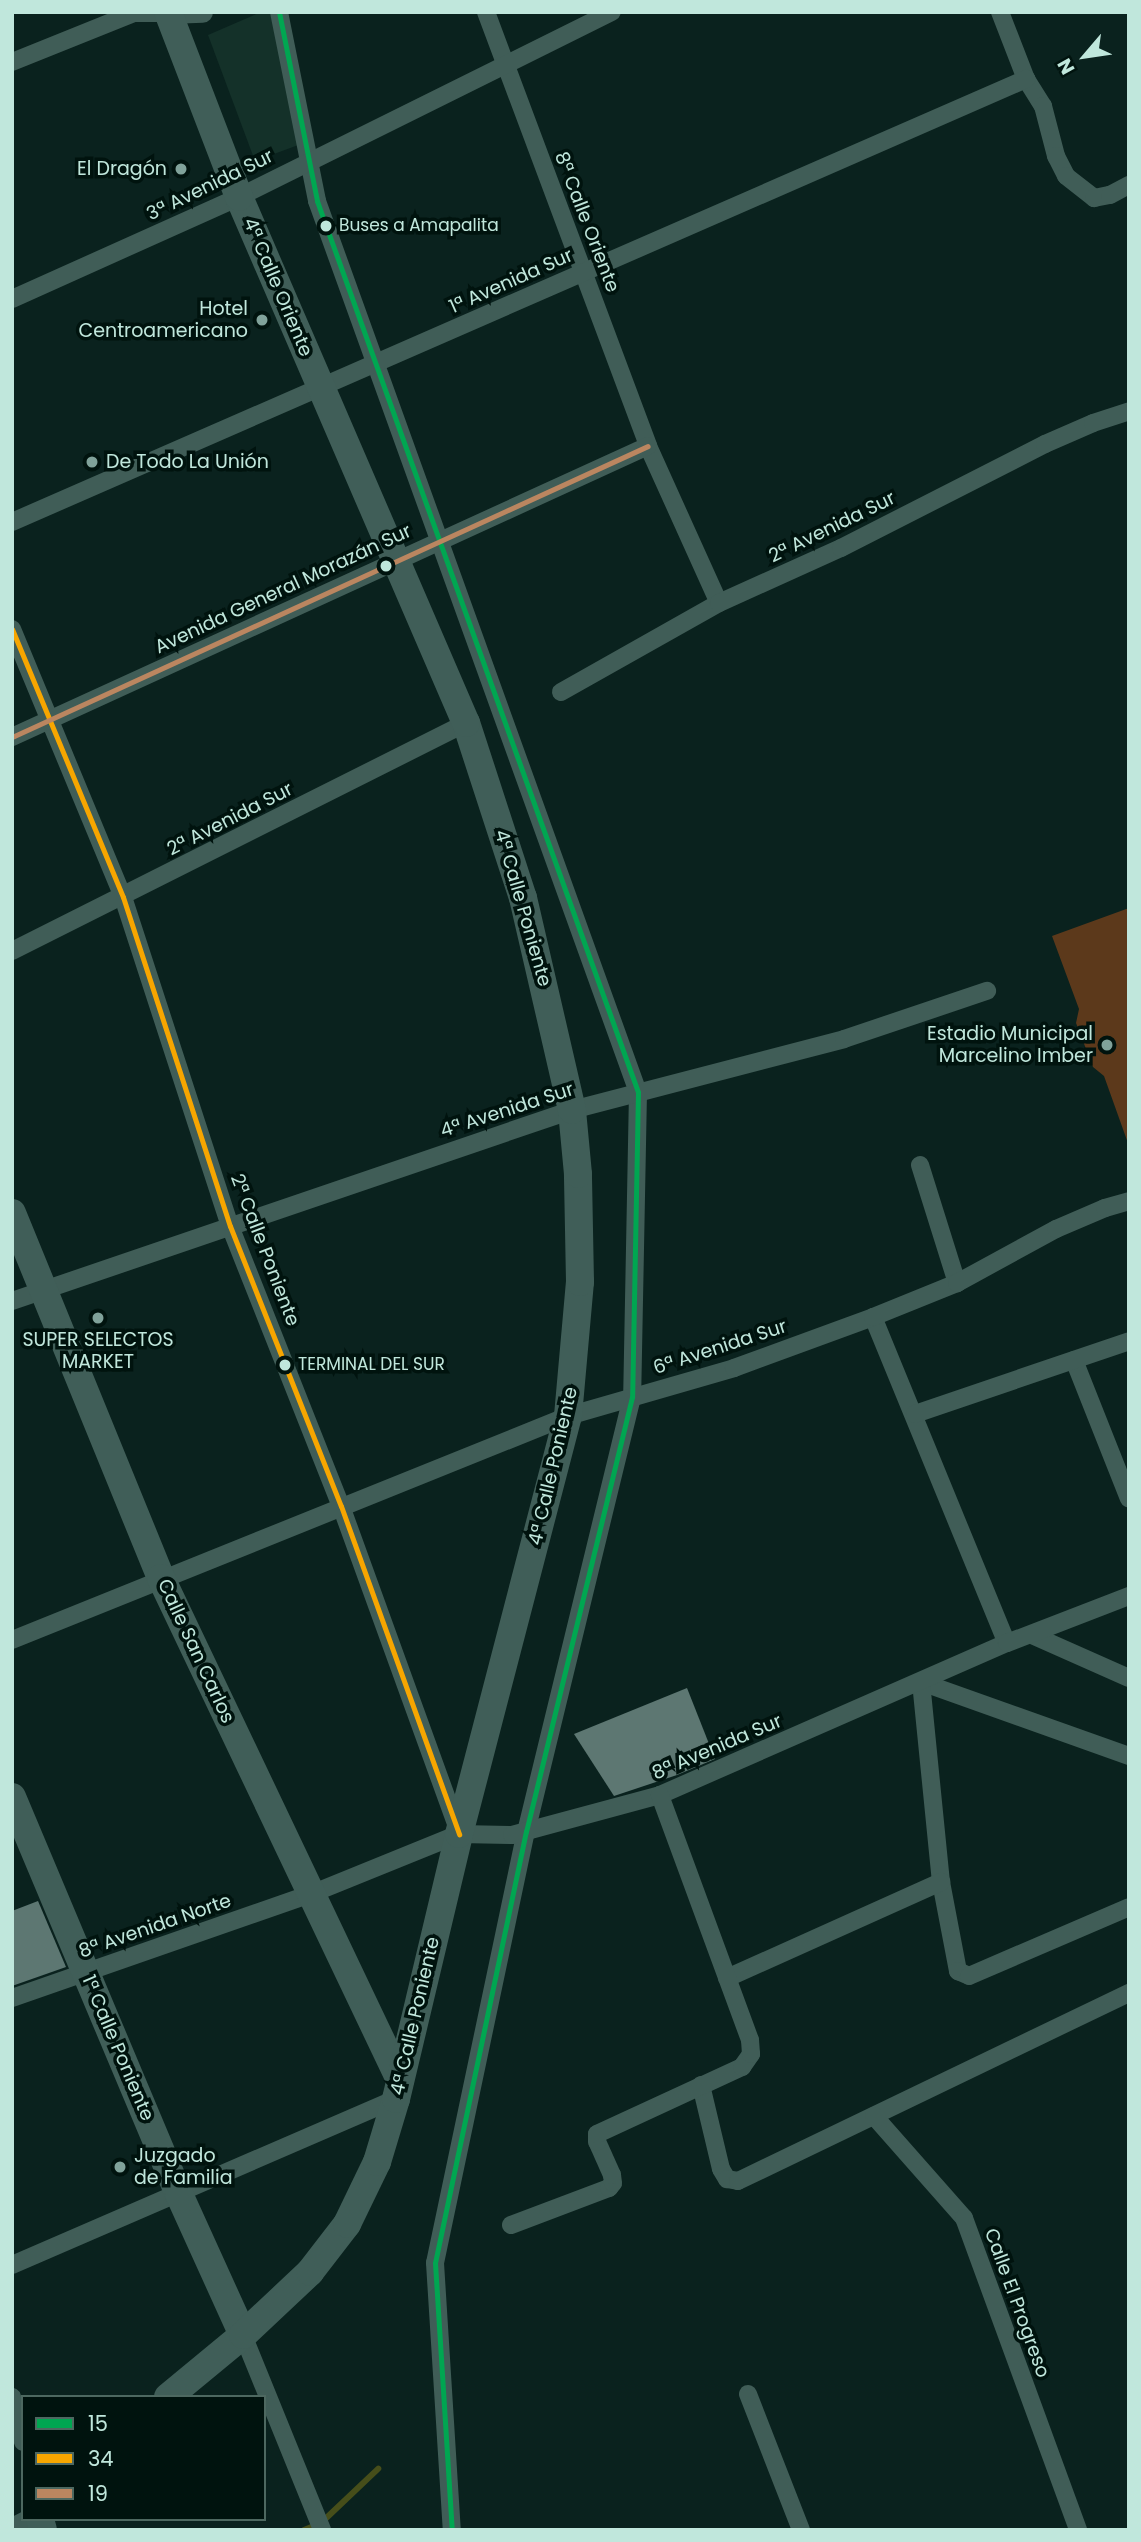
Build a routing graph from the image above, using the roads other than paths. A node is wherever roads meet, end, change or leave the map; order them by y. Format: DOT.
graph roads {
  1 [pos="202,12"];
  2 [pos="279,12"];
  3 [pos="486,12"];
  4 [pos="612,12"];
  5 [pos="1000,12"];
  6 [pos="168,13"];
  7 [pos="12,62"];
  8 [pos="505,65"];
  9 [pos="1026,79"];
  10 [pos="309,160"];
  11 [pos="1129,185"];
  12 [pos="239,197"];
  13 [pos="583,272"];
  14 [pos="12,299"];
  15 [pos="375,363"];
  16 [pos="320,387"];
  17 [pos="1129,411"];
  18 [pos="648,446"];
  19 [pos="12,522"];
  20 [pos="440,540"];
  21 [pos="394,560"];
  22 [pos="719,603"];
  23 [pos="12,629"];
  24 [pos="561,692"];
  25 [pos="48,720"];
  26 [pos="466,723"];
  27 [pos="12,737"];
  28 [pos="123,897"];
  29 [pos="12,951"];
  30 [pos="987,991"];
  31 [pos="638,1092"];
  32 [pos="572,1110"];
  33 [pos="920,1164"];
  34 [pos="1129,1201"];
  35 [pos="12,1213"];
  36 [pos="230,1226"];
  37 [pos="957,1283"];
  38 [pos="46,1290"];
  39 [pos="12,1301"];
  40 [pos="873,1317"];
  41 [pos="1129,1341"];
  42 [pos="1074,1360"];
  43 [pos="632,1397"];
  44 [pos="915,1414"];
  45 [pos="568,1416"];
  46 [pos="1129,1499"];
  47 [pos="341,1506"];
  48 [pos="161,1578"];
  49 [pos="1129,1596"];
  50 [pos="1032,1635"];
  51 [pos="12,1640"];
  52 [pos="1007,1643"];
  53 [pos="1129,1678"];
  54 [pos="921,1682"];
  55 [pos="1129,1756"];
  56 [pos="660,1795"];
  57 [pos="12,1797"];
  58 [pos="526,1831"];
  59 [pos="459,1834"];
  60 [pos="942,1882"];
  61 [pos="311,1894"];
  62 [pos="1129,1908"];
  63 [pos="86,1973"];
  64 [pos="727,1978"];
  65 [pos="1129,1993"];
  66 [pos="12,1998"];
  67 [pos="701,2085"];
  68 [pos="398,2089"];
  69 [pos="874,2116"];
  70 [pos="179,2194"];
  71 [pos="511,2225"];
  72 [pos="12,2265"];
  73 [pos="243,2335"];
  74 [pos="748,2394"];
  75 [pos="170,2395"];
  76 [pos="12,2397"];
  77 [pos="21,2432"];
  78 [pos="322,2530"];
  79 [pos="452,2530"];
  80 [pos="801,2530"];
  81 [pos="1078,2530"];
  1 -- 6 [label="street"];
  2 -- 10 [label="street"];
  3 -- 8 [label="street, 8ª Calle Oriente"];
  4 -- 8 [label="street, 3ª Avenida Sur"];
  5 -- 9 [label="street"];
  6 -- 7 [label="street"];
  6 -- 12 [label="main road, 4ª Calle Oriente"];
  8 -- 10 [label="street, 3ª Avenida Sur"];
  8 -- 13 [label="street, 8ª Calle Oriente"];
  9 -- 11 [label="street"];
  9 -- 13 [label="street, 1ª Avenida Sur"];
  10 -- 12 [label="street, 3ª Avenida Sur"];
  10 -- 15 [label="street"];
  12 -- 14 [label="street, 3ª Avenida Sur"];
  12 -- 16 [label="main road, 4ª Calle Oriente"];
  13 -- 15 [label="street, 1ª Avenida Sur"];
  13 -- 18 [label="street, 8ª Calle Oriente"];
  15 -- 16 [label="street, 1ª Avenida Sur"];
  15 -- 20 [label="street"];
  16 -- 19 [label="street, 1ª Avenida Sur"];
  16 -- 21 [label="main road, 4ª Calle Oriente"];
  17 -- 22 [label="street, 2ª Avenida Sur"];
  18 -- 20 [label="street, Avenida General Morazán Sur"];
  18 -- 22 [label="street, 8ª Calle Oriente"];
  20 -- 21 [label="street, Avenida General Morazán Sur"];
  20 -- 31 [label="street"];
  21 -- 25 [label="street, Avenida General Morazán Sur"];
  21 -- 26 [label="main road, 4ª Calle Poniente"];
  22 -- 24 [label="street, 2ª Avenida Sur"];
  23 -- 25 [label="street, 2ª Calle Poniente"];
  25 -- 27 [label="street, Avenida General Morazán Sur"];
  25 -- 28 [label="street, 2ª Calle Poniente"];
  26 -- 28 [label="street, 2ª Avenida Sur"];
  26 -- 32 [label="main road, 4ª Calle Poniente"];
  28 -- 29 [label="street, 2ª Avenida Sur"];
  28 -- 36 [label="street, 2ª Calle Poniente"];
  30 -- 31 [label="street, 4ª Avenida Sur"];
  31 -- 32 [label="street, 4ª Avenida Sur"];
  31 -- 43 [label="street"];
  32 -- 36 [label="street, 4ª Avenida Sur"];
  32 -- 45 [label="main road, 4ª Calle Poniente"];
  33 -- 37 [label="street"];
  34 -- 37 [label="street, 6ª Avenida Sur"];
  35 -- 38 [label="main road, Calle San Carlos"];
  36 -- 38 [label="street, 4ª Avenida Sur"];
  36 -- 47 [label="street, 2ª Calle Poniente"];
  37 -- 40 [label="street, 6ª Avenida Sur"];
  38 -- 39 [label="street, 4ª Avenida Sur"];
  38 -- 48 [label="main road, Calle San Carlos"];
  40 -- 43 [label="street, 6ª Avenida Sur"];
  40 -- 44 [label="street"];
  41 -- 42 [label="street"];
  42 -- 44 [label="street"];
  42 -- 46 [label="street"];
  43 -- 45 [label="street, 6ª Avenida Sur"];
  43 -- 58 [label="street"];
  44 -- 52 [label="street"];
  45 -- 47 [label="street, 6ª Avenida Sur"];
  45 -- 59 [label="main road, 4ª Calle Poniente"];
  47 -- 48 [label="street, 6ª Avenida Sur"];
  47 -- 59 [label="street, 2ª Calle Poniente"];
  48 -- 51 [label="street, 6ª Avenida Sur"];
  48 -- 61 [label="main road, Calle San Carlos"];
  49 -- 50 [label="street, 8ª Avenida Sur"];
  50 -- 52 [label="street, 8ª Avenida Sur"];
  50 -- 53 [label="street"];
  52 -- 54 [label="street, 8ª Avenida Sur"];
  54 -- 55 [label="street"];
  54 -- 56 [label="street, 8ª Avenida Sur"];
  54 -- 60 [label="street"];
  56 -- 58 [label="street, 8ª Avenida Sur"];
  56 -- 64 [label="street"];
  57 -- 63 [label="main road, 1ª Calle Poniente"];
  58 -- 59 [label="street, 8ª Avenida Sur"];
  58 -- 79 [label="street"];
  59 -- 61 [label="street, 8ª Avenida Sur"];
  59 -- 68 [label="main road, 4ª Calle Poniente"];
  60 -- 62 [label="street"];
  60 -- 64 [label="street"];
  61 -- 63 [label="street, 8ª Avenida Norte"];
  61 -- 68 [label="main road, Calle San Carlos"];
  63 -- 66 [label="street, 8ª Avenida Norte"];
  63 -- 70 [label="main road, 1ª Calle Poniente"];
  64 -- 67 [label="street"];
  65 -- 69 [label="street"];
  67 -- 69 [label="street"];
  67 -- 71 [label="street"];
  68 -- 70 [label="street"];
  68 -- 73 [label="main road, 4ª Calle Poniente"];
  69 -- 81 [label="street, Calle El Progreso"];
  70 -- 72 [label="street"];
  70 -- 73 [label="main road, 1ª Calle Poniente"];
  73 -- 75 [label="main road, 4ª Calle Poniente"];
  73 -- 78 [label="street, 1ª Calle Poniente"];
  74 -- 80 [label="street"];
  76 -- 77 [label="street"];
}
